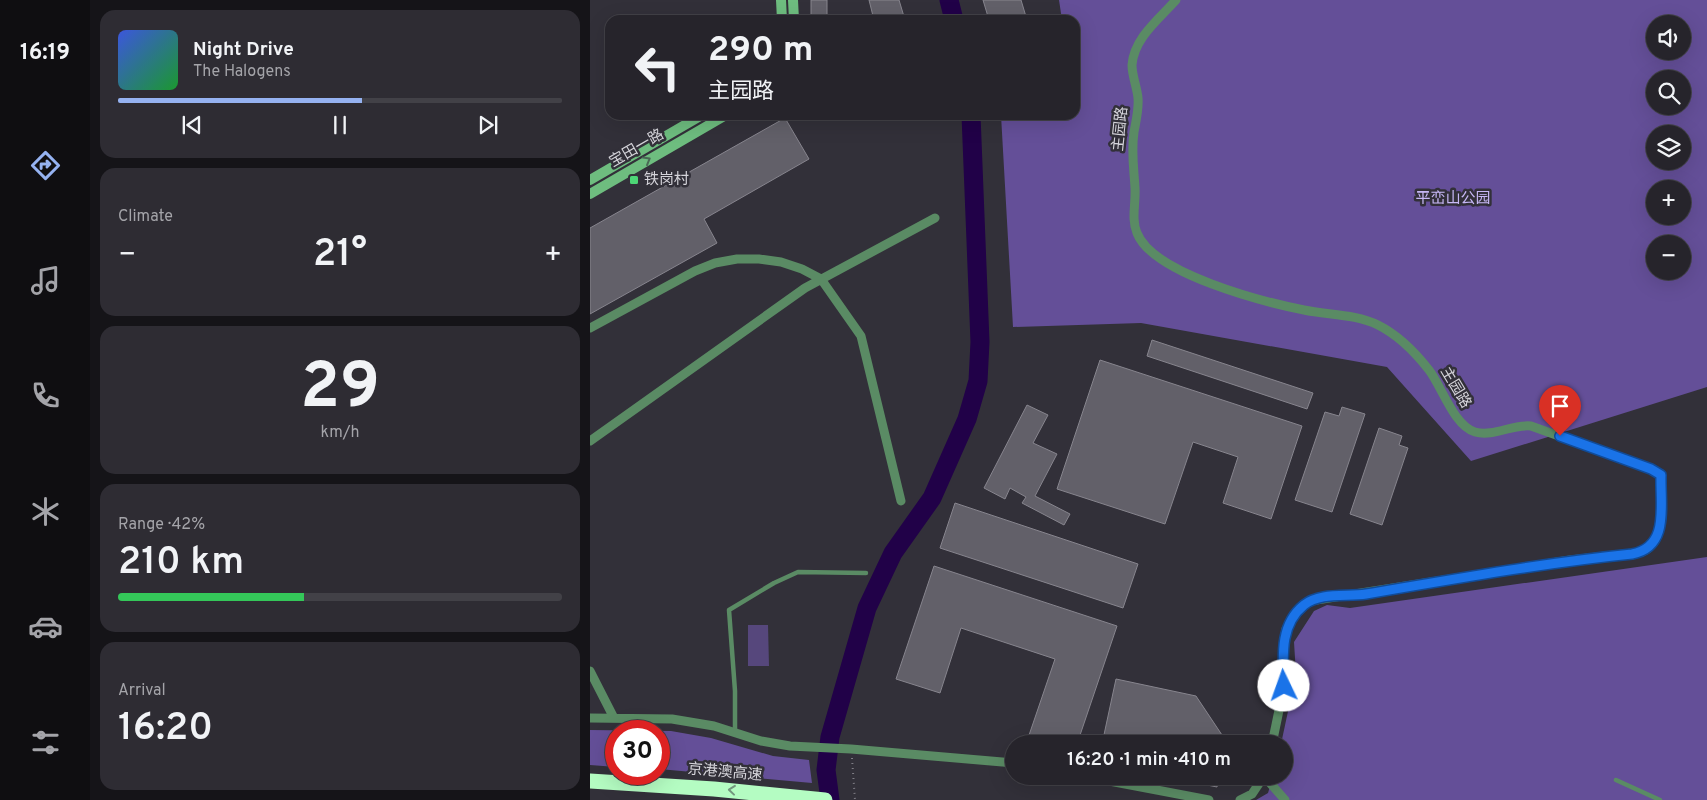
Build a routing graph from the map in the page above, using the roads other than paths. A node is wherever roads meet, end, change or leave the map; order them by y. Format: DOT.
graph roads {
  1 [pos="781,0"];
  2 [pos="792,0"];
  3 [pos="1176,0"];
  4 [pos="782,15"];
  5 [pos="794,15"];
  6 [pos="693,120"];
  7 [pos="717,120"];
  8 [pos="590,180"];
  9 [pos="590,194"];
  10 [pos="935,218"];
  11 [pos="821,280"];
  12 [pos="590,328"];
  13 [pos="590,441"];
  14 [pos="901,501"];
  15 [pos="866,573"];
  16 [pos="590,671"];
  17 [pos="590,718"];
  18 [pos="614,718"];
  19 [pos="735,732"];
  20 [pos="1274,735"];
  21 [pos="1005,762"];
  22 [pos="590,780"];
  23 [pos="1616,780"];
  24 [pos="1130,785"];
  25 [pos="1258,785"];
  26 [pos="1272,785"];
  27 [pos="825,800"];
  28 [pos="1209,800"];
  29 [pos="1240,800"];
  30 [pos="1285,800"];
  31 [pos="1660,800"];
  1 -- 4 [label="main road"];
  2 -- 5 [label="main road"];
  3 -- 20 [label="street, 主园路"];
  6 -- 8 [label="main road, 宝田一路"];
  9 -- 7 [label="main road, 宝田一路, one-way"];
  10 -- 11 [label="street"];
  11 -- 12 [label="street"];
  11 -- 13 [label="street"];
  11 -- 14 [label="street"];
  15 -- 19 [label="lane"];
  16 -- 18 [label="street"];
  17 -- 18 [label="street"];
  18 -- 19 [label="street"];
  19 -- 21 [label="street"];
  27 -- 22 [label="highway, 京港澳高速, one-way"];
  23 -- 31 [label="lane"];
  24 -- 28 [label="street"];
  25 -- 29 [label="street"];
  26 -- 30 [label="street"];
}
